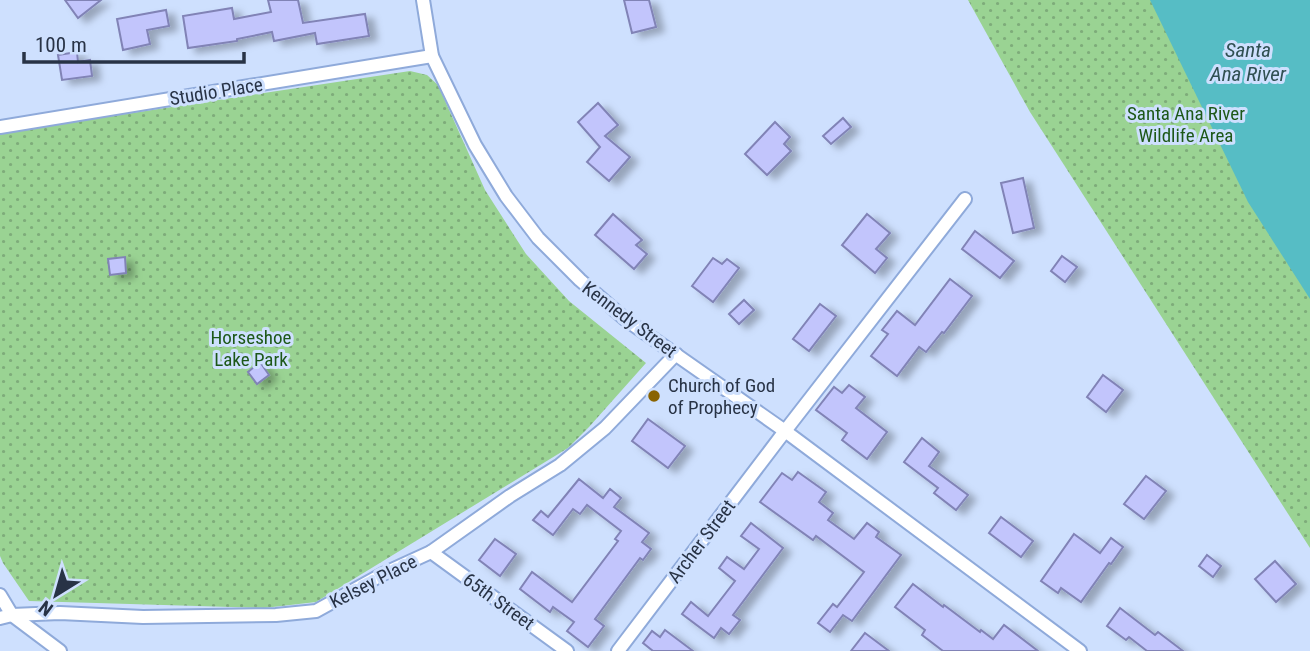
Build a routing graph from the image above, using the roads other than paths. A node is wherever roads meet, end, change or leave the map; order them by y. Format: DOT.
graph roads {
  1 [pos="423,0"];
  2 [pos="432,56"];
  3 [pos="0,127"];
  4 [pos="965,199"];
  5 [pos="676,354"];
  6 [pos="785,431"];
  7 [pos="431,552"];
  8 [pos="0,595"];
  9 [pos="6,617"];
  10 [pos="60,651"];
  11 [pos="567,651"];
  12 [pos="618,651"];
  13 [pos="1080,651"];
  1 -- 2 [label="street, Kennedy Street"];
  2 -- 3 [label="street, Studio Place"];
  2 -- 5 [label="street, Kennedy Street"];
  4 -- 6 [label="street, Archer Street"];
  5 -- 6 [label="street, Kennedy Street"];
  5 -- 7 [label="street, Kelsey Place"];
  6 -- 12 [label="street, Archer Street"];
  6 -- 13 [label="street, Kennedy Street"];
  7 -- 9 [label="street, Kelsey Place"];
  7 -- 11 [label="street, 65th Street"];
  8 -- 9 [label="street"];
  9 -- 10 [label="street"];
}
